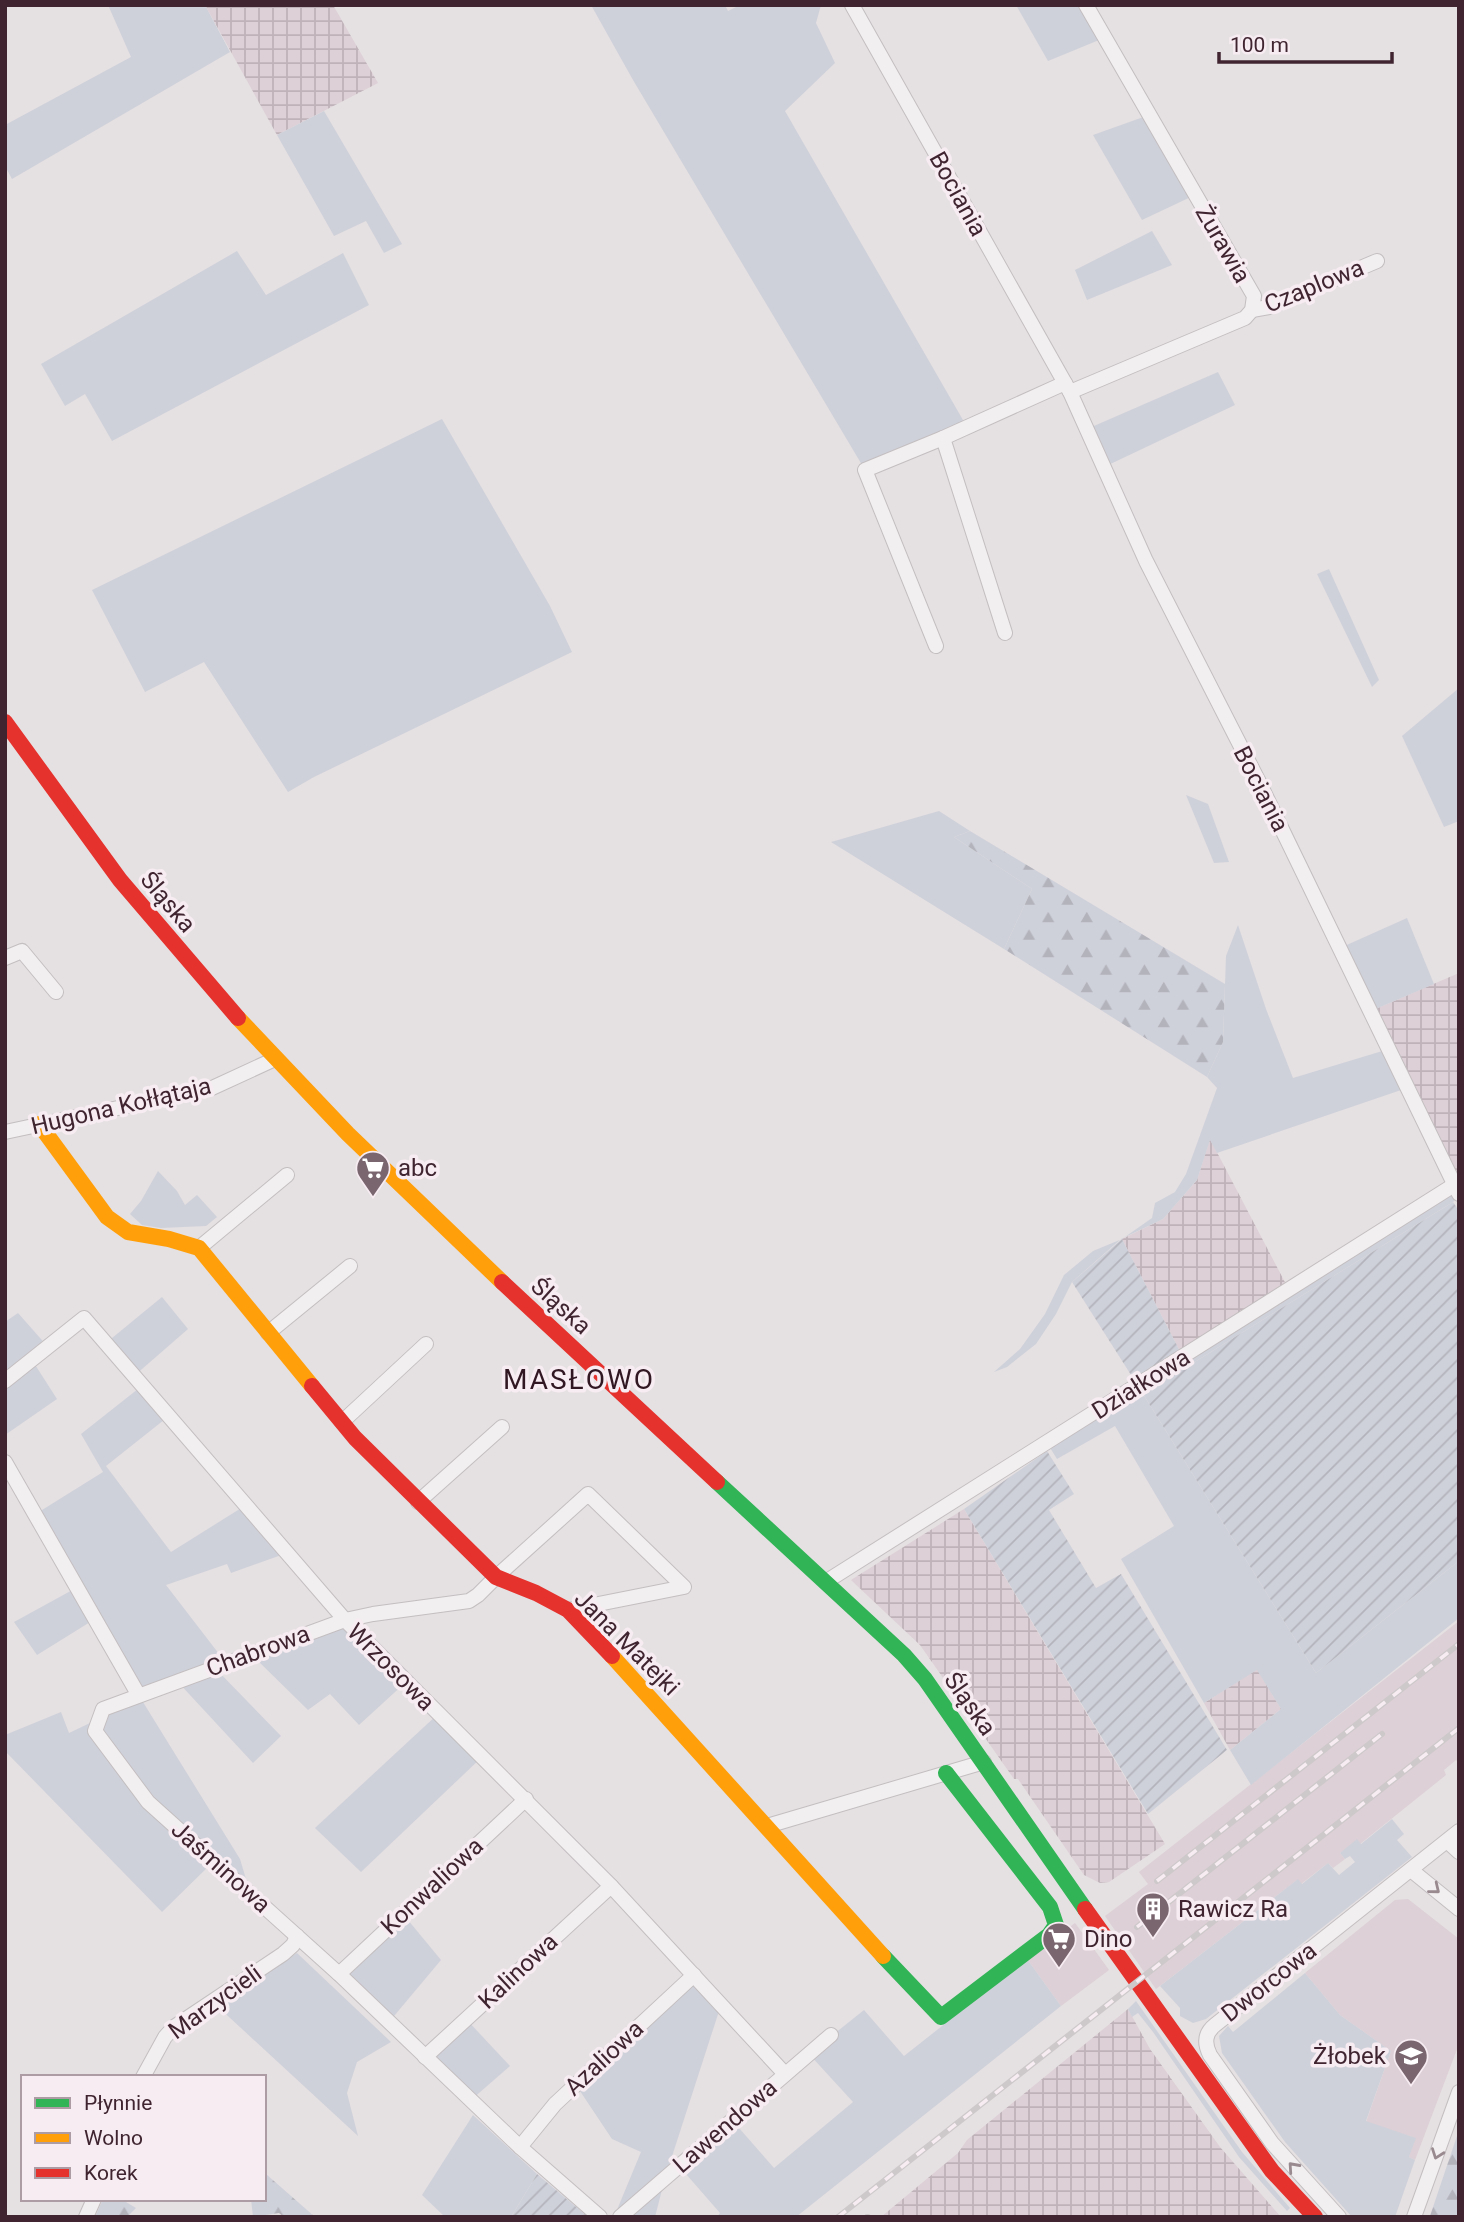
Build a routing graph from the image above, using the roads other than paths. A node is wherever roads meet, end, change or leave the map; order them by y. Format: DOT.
graph roads {
  1 [pos="852,5"];
  2 [pos="1086,5"];
  3 [pos="1377,261"];
  4 [pos="1252,310"];
  5 [pos="1068,387"];
  6 [pos="943,438"];
  7 [pos="1005,633"];
  8 [pos="936,646"];
  9 [pos="5,722"];
  10 [pos="5,958"];
  11 [pos="56,992"];
  12 [pos="275,1059"];
  13 [pos="39,1124"];
  14 [pos="5,1132"];
  15 [pos="287,1175"];
  16 [pos="1457,1189"];
  17 [pos="199,1248"];
  18 [pos="350,1266"];
  19 [pos="268,1333"];
  20 [pos="426,1345"];
  21 [pos="5,1381"];
  22 [pos="342,1422"];
  23 [pos="502,1427"];
  24 [pos="5,1462"];
  25 [pos="418,1502"];
  26 [pos="496,1577"];
  27 [pos="827,1581"];
  28 [pos="568,1610"];
  29 [pos="345,1620"];
  30 [pos="138,1694"];
  31 [pos="984,1762"];
  32 [pos="946,1773"];
  33 [pos="526,1799"];
  34 [pos="767,1826"];
  35 [pos="1453,1836"];
  36 [pos="1459,1852"];
  37 [pos="1411,1870"];
  38 [pos="611,1886"];
  39 [pos="1459,1909"];
  40 [pos="297,1936"];
  41 [pos="339,1974"];
  42 [pos="694,1975"];
  43 [pos="831,2035"];
  44 [pos="425,2057"];
  45 [pos="785,2074"];
  46 [pos="144,2075"];
  47 [pos="1459,2092"];
  48 [pos="520,2147"];
  49 [pos="93,2201"];
  50 [pos="86,2217"];
  51 [pos="600,2217"];
  52 [pos="620,2217"];
  53 [pos="1315,2217"];
  54 [pos="1339,2217"];
  55 [pos="1414,2217"];
  1 -- 5 [label="street, Bociania"];
  2 -- 4 [label="street, Żurawia"];
  3 -- 4 [label="street, Czaplowa"];
  4 -- 5 [label="street, Żurawia"];
  5 -- 6 [label="street"];
  5 -- 16 [label="street, Bociania"];
  6 -- 7 [label="street"];
  6 -- 8 [label="street"];
  9 -- 12 [label="street, Śląska"];
  10 -- 11 [label="street"];
  12 -- 13 [label="street, Hugona Kołłątaja"];
  12 -- 27 [label="street, Śląska"];
  13 -- 14 [label="street, Hugona Kołłątaja"];
  13 -- 17 [label="street"];
  15 -- 17 [label="street"];
  16 -- 27 [label="street, Działkowa"];
  17 -- 19 [label="street, Jana Matejki"];
  18 -- 19 [label="street"];
  19 -- 22 [label="street, Jana Matejki"];
  20 -- 22 [label="street"];
  21 -- 29 [label="street, Wrzosowa"];
  22 -- 25 [label="street, Jana Matejki"];
  23 -- 25 [label="street"];
  24 -- 30 [label="street"];
  25 -- 26 [label="street, Jana Matejki"];
  26 -- 28 [label="street, Jana Matejki"];
  26 -- 28 [label="street, Chabrowa"];
  26 -- 29 [label="street, Chabrowa"];
  27 -- 31 [label="street, Śląska"];
  28 -- 34 [label="street, Jana Matejki"];
  29 -- 30 [label="street, Chabrowa"];
  29 -- 33 [label="street, Wrzosowa"];
  30 -- 40 [label="street, Jaśminowa"];
  31 -- 32 [label="street"];
  31 -- 53 [label="street, Śląska"];
  32 -- 34 [label="street"];
  32 -- 34 [label="street, Jana Matejki"];
  33 -- 38 [label="street, Wrzosowa"];
  33 -- 41 [label="street, Konwaliowa"];
  35 -- 36 [label="street, Dworcowa"];
  35 -- 37 [label="street, Dworcowa"];
  37 -- 39 [label="street, one-way"];
  54 -- 37 [label="street, Dworcowa, one-way"];
  38 -- 42 [label="street, Wrzosowa"];
  38 -- 44 [label="street, Kalinowa"];
  40 -- 41 [label="street, Jaśminowa"];
  40 -- 46 [label="street, Marzycieli"];
  41 -- 44 [label="street, Jaśminowa"];
  42 -- 45 [label="street, Wrzosowa"];
  42 -- 48 [label="street, Azaliowa"];
  43 -- 45 [label="street, Lawendowa"];
  44 -- 48 [label="street, Jaśminowa"];
  45 -- 52 [label="street, Lawendowa"];
  47 -- 55 [label="street, one-way"];
  48 -- 51 [label="street, Jaśminowa"];
  49 -- 50 [label="street"];
}
